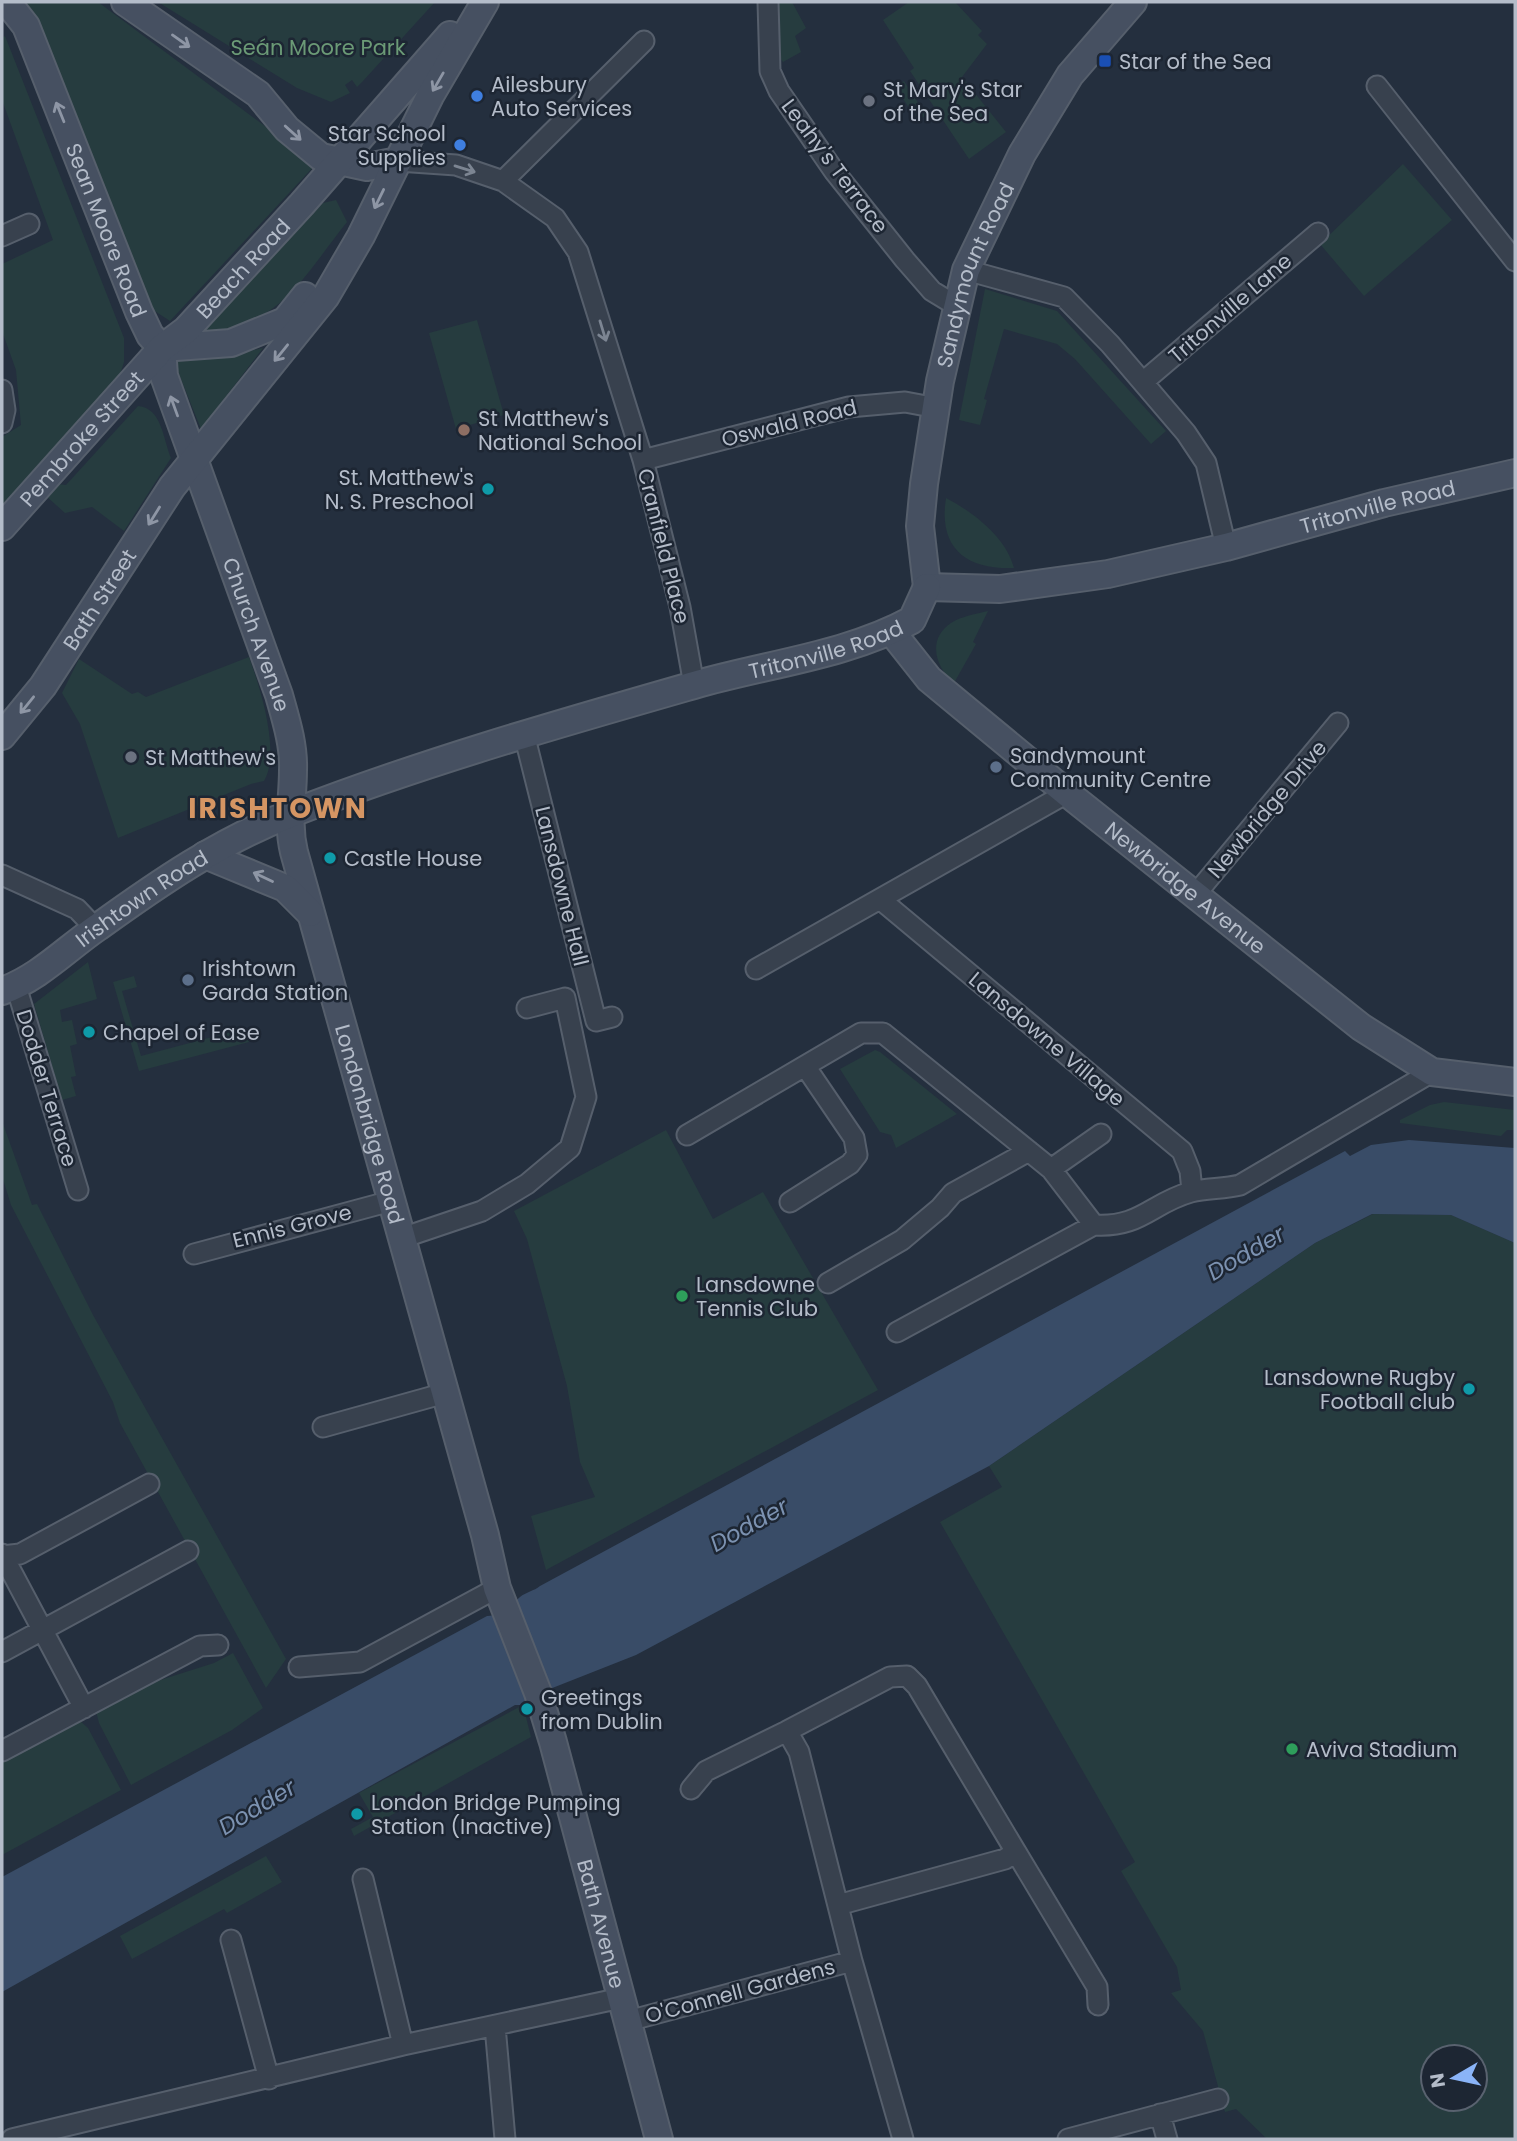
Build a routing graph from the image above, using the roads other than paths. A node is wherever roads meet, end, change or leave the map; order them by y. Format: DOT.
graph roads {
  1 [pos="7,2"];
  2 [pos="125,2"];
  3 [pos="477,2"];
  4 [pos="485,2"];
  5 [pos="768,2"];
  6 [pos="1133,2"];
  7 [pos="644,41"];
  8 [pos="1377,86"];
  9 [pos="398,161"];
  10 [pos="336,162"];
  11 [pos="503,181"];
  12 [pos="29,224"];
  13 [pos="1318,233"];
  14 [pos="2,236"];
  15 [pos="361,236"];
  16 [pos="1515,261"];
  17 [pos="966,270"];
  18 [pos="955,305"];
  19 [pos="162,348"];
  20 [pos="1143,382"];
  21 [pos="2,390"];
  22 [pos="937,408"];
  23 [pos="2,422"];
  24 [pos="643,460"];
  25 [pos="194,461"];
  26 [pos="1515,474"];
  27 [pos="2,527"];
  28 [pos="1226,547"];
  29 [pos="927,587"];
  30 [pos="891,631"];
  31 [pos="694,685"];
  32 [pos="1338,723"];
  33 [pos="524,734"];
  34 [pos="2,736"];
  35 [pos="1067,793"];
  36 [pos="289,815"];
  37 [pos="205,855"];
  38 [pos="2,876"];
  39 [pos="1195,895"];
  40 [pos="881,900"];
  41 [pos="311,914"];
  42 [pos="95,929"];
  43 [pos="757,969"];
  44 [pos="9,989"];
  45 [pos="527,1008"];
  46 [pos="859,1016"];
  47 [pos="612,1017"];
  48 [pos="873,1031"];
  49 [pos="805,1066"];
  50 [pos="1433,1072"];
  51 [pos="1515,1082"];
  52 [pos="1101,1134"];
  53 [pos="687,1135"];
  54 [pos="1029,1151"];
  55 [pos="1051,1169"];
  56 [pos="78,1190"];
  57 [pos="1192,1191"];
  58 [pos="391,1200"];
  59 [pos="790,1202"];
  60 [pos="1094,1225"];
  61 [pos="402,1238"];
  62 [pos="194,1254"];
  63 [pos="828,1283"];
  64 [pos="897,1332"];
  65 [pos="445,1393"];
  66 [pos="323,1427"];
  67 [pos="149,1484"];
  68 [pos="188,1551"];
  69 [pos="2,1555"];
  70 [pos="501,1598"];
  71 [pos="43,1630"];
  72 [pos="218,1645"];
  73 [pos="2,1652"];
  74 [pos="299,1667"];
  75 [pos="84,1708"];
  76 [pos="787,1731"];
  77 [pos="2,1751"];
  78 [pos="691,1789"];
  79 [pos="1016,1852"];
  80 [pos="363,1879"];
  81 [pos="838,1905"];
  82 [pos="231,1940"];
  83 [pos="852,1961"];
  84 [pos="1098,2005"];
  85 [pos="624,2009"];
  86 [pos="495,2026"];
  87 [pos="403,2045"];
  88 [pos="269,2079"];
  89 [pos="1218,2099"];
  90 [pos="1160,2114"];
  91 [pos="12,2139"];
  92 [pos="505,2139"];
  93 [pos="659,2139"];
  94 [pos="902,2139"];
  95 [pos="1068,2139"];
  96 [pos="1167,2139"];
  19 -- 1 [label="main road, Sean Moore Road, one-way"];
  2 -- 10 [label="main road, one-way"];
  3 -- 10 [label="main road, Beach Road"];
  4 -- 9 [label="main road, Beach Road, one-way"];
  5 -- 18 [label="street, Leahy's Terrace"];
  6 -- 17 [label="main road, Sandymount Road"];
  7 -- 11 [label="street"];
  8 -- 16 [label="street"];
  9 -- 10 [label="main road"];
  9 -- 11 [label="street, Cranfield Place, one-way"];
  9 -- 15 [label="main road, Beach Road, one-way"];
  10 -- 19 [label="main road, Beach Road"];
  11 -- 24 [label="street, Cranfield Place, one-way"];
  12 -- 14 [label="street"];
  13 -- 20 [label="street, Tritonville Lane"];
  15 -- 19 [label="main road, Beach Road"];
  15 -- 25 [label="main road, Beach Road, one-way"];
  17 -- 18 [label="main road, Sandymount Road"];
  17 -- 20 [label="street"];
  18 -- 22 [label="main road, Sandymount Road"];
  25 -- 19 [label="main road, Sean Moore Road, one-way"];
  19 -- 27 [label="main road, Pembroke Street"];
  20 -- 28 [label="street"];
  21 -- 23 [label="street"];
  22 -- 24 [label="street, Oswald Road"];
  22 -- 29 [label="main road, Sandymount Road"];
  24 -- 31 [label="street, Cranfield Place"];
  25 -- 34 [label="main road, Bath Street, one-way"];
  25 -- 36 [label="main road, Church Avenue"];
  26 -- 28 [label="main road, Tritonville Road"];
  28 -- 29 [label="main road, Tritonville Road"];
  29 -- 30 [label="main road, Tritonville Road"];
  30 -- 31 [label="main road, Tritonville Road"];
  30 -- 35 [label="main road, Newbridge Avenue"];
  31 -- 33 [label="main road, Tritonville Road"];
  32 -- 39 [label="street, Newbridge Drive"];
  33 -- 36 [label="main road, Tritonville Road"];
  33 -- 47 [label="street, Lansdowne Hall"];
  35 -- 39 [label="main road, Newbridge Avenue"];
  35 -- 40 [label="street"];
  36 -- 37 [label="main road, Irishtown Road"];
  36 -- 41 [label="main road, Londonbridge Road"];
  41 -- 37 [label="main road, one-way"];
  37 -- 42 [label="main road, Irishtown Road"];
  38 -- 42 [label="street"];
  39 -- 50 [label="main road, Newbridge Avenue"];
  40 -- 43 [label="street"];
  40 -- 57 [label="street, Lansdowne Village"];
  41 -- 58 [label="main road, Londonbridge Road"];
  42 -- 44 [label="main road, Irishtown Road"];
  44 -- 56 [label="street, Dodder Terrace"];
  45 -- 61 [label="street"];
  46 -- 48 [label="street"];
  48 -- 49 [label="street"];
  48 -- 54 [label="street"];
  49 -- 53 [label="street"];
  49 -- 59 [label="street"];
  50 -- 51 [label="main road, Newbridge Avenue"];
  50 -- 57 [label="street"];
  52 -- 55 [label="street, Lansdowne Village"];
  54 -- 55 [label="street"];
  54 -- 63 [label="street"];
  55 -- 60 [label="street"];
  57 -- 60 [label="street"];
  58 -- 61 [label="main road, Londonbridge Road"];
  58 -- 62 [label="street, Ennis Grove"];
  60 -- 64 [label="street"];
  61 -- 65 [label="main road, Londonbridge Road"];
  65 -- 66 [label="street"];
  65 -- 70 [label="main road, Londonbridge Road"];
  67 -- 69 [label="street"];
  68 -- 71 [label="street"];
  69 -- 71 [label="street"];
  70 -- 74 [label="street"];
  70 -- 85 [label="main road, Bath Avenue"];
  71 -- 73 [label="street"];
  71 -- 75 [label="street"];
  72 -- 75 [label="street"];
  75 -- 77 [label="street"];
  76 -- 78 [label="street"];
  76 -- 79 [label="street"];
  76 -- 81 [label="street, O'Connell Gardens"];
  79 -- 81 [label="street"];
  79 -- 84 [label="street"];
  80 -- 87 [label="street"];
  81 -- 83 [label="street, O'Connell Gardens"];
  82 -- 88 [label="street"];
  83 -- 85 [label="street, O'Connell Gardens"];
  83 -- 94 [label="street, O'Connell Gardens"];
  85 -- 86 [label="street, O'Connell Gardens"];
  85 -- 93 [label="main road, Bath Avenue"];
  86 -- 87 [label="street, O'Connell Gardens"];
  86 -- 92 [label="street"];
  87 -- 88 [label="street, O'Connell Gardens"];
  88 -- 91 [label="street, O'Connell Gardens"];
  89 -- 90 [label="street"];
  90 -- 95 [label="street"];
  90 -- 96 [label="street"];
}
